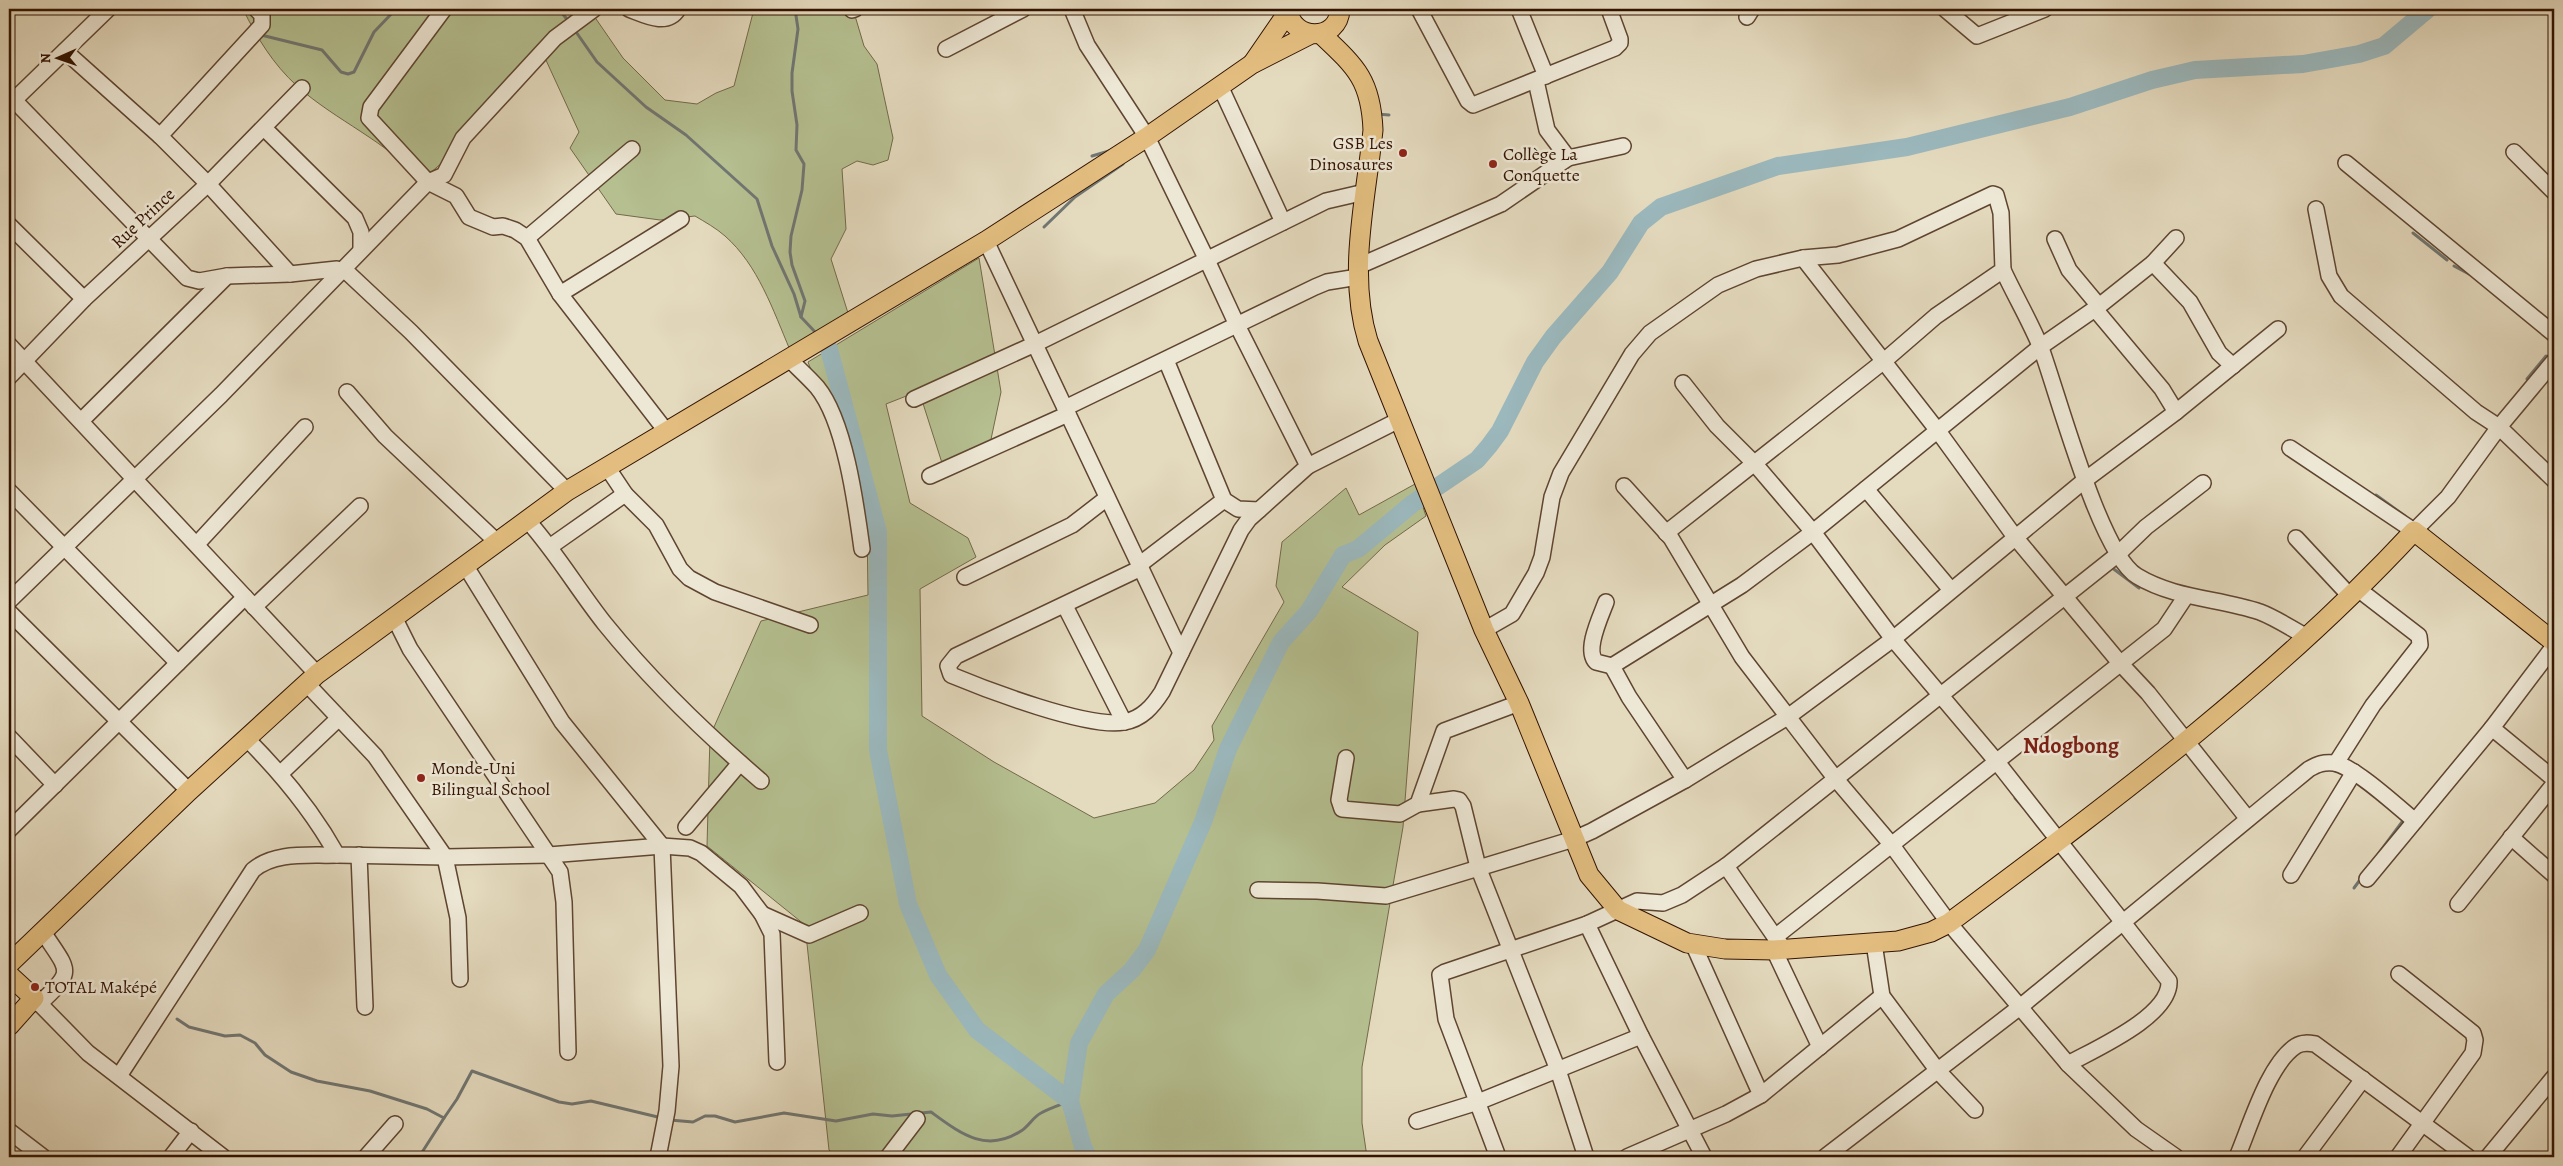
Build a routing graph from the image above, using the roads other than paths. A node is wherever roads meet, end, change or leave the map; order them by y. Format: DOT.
graph roads {
  1 [pos="108,9"];
  2 [pos="256,9"];
  3 [pos="444,9"];
  4 [pos="594,9"];
  5 [pos="629,9"];
  6 [pos="678,9"];
  7 [pos="1023,9"];
  8 [pos="1072,9"];
  9 [pos="1419,9"];
  10 [pos="1519,9"];
  11 [pos="1609,9"];
  12 [pos="1945,9"];
  13 [pos="2045,9"];
  14 [pos="1288,10"];
  15 [pos="1340,12"];
  16 [pos="1315,34"];
  17 [pos="946,49"];
  18 [pos="65,50"];
  19 [pos="1348,60"];
  20 [pos="1252,64"];
  21 [pos="1541,78"];
  22 [pos="1220,86"];
  23 [pos="302,88"];
  24 [pos="11,100"];
  25 [pos="264,128"];
  26 [pos="160,136"];
  27 [pos="1147,137"];
  28 [pos="1623,146"];
  29 [pos="632,149"];
  30 [pos="2514,152"];
  31 [pos="1568,158"];
  32 [pos="2346,163"];
  33 [pos="428,182"];
  34 [pos="208,184"];
  35 [pos="1365,192"];
  36 [pos="2554,192"];
  37 [pos="2316,209"];
  38 [pos="681,219"];
  39 [pos="1283,222"];
  40 [pos="9,225"];
  41 [pos="527,238"];
  42 [pos="2176,238"];
  43 [pos="146,239"];
  44 [pos="2054,239"];
  45 [pos="986,241"];
  46 [pos="361,249"];
  47 [pos="1206,258"];
  48 [pos="1804,258"];
  49 [pos="2153,263"];
  50 [pos="343,270"];
  51 [pos="2003,270"];
  52 [pos="1359,272"];
  53 [pos="290,274"];
  54 [pos="227,276"];
  55 [pos="560,294"];
  56 [pos="84,299"];
  57 [pos="2097,308"];
  58 [pos="1236,325"];
  59 [pos="2278,329"];
  60 [pos="2554,334"];
  61 [pos="1035,344"];
  62 [pos="9,345"];
  63 [pos="2040,347"];
  64 [pos="789,359"];
  65 [pos="1166,360"];
  66 [pos="25,361"];
  67 [pos="1884,361"];
  68 [pos="2554,361"];
  69 [pos="2233,366"];
  70 [pos="9,376"];
  71 [pos="1683,383"];
  72 [pos="347,392"];
  73 [pos="914,399"];
  74 [pos="1066,411"];
  75 [pos="2176,412"];
  76 [pos="1399,420"];
  77 [pos="81,421"];
  78 [pos="305,427"];
  79 [pos="2499,427"];
  80 [pos="666,431"];
  81 [pos="1938,431"];
  82 [pos="2290,448"];
  83 [pos="1755,464"];
  84 [pos="1308,466"];
  85 [pos="607,467"];
  86 [pos="930,476"];
  87 [pos="134,477"];
  88 [pos="2085,480"];
  89 [pos="2554,480"];
  90 [pos="2204,483"];
  91 [pos="1624,486"];
  92 [pos="1866,489"];
  93 [pos="9,491"];
  94 [pos="567,491"];
  95 [pos="625,494"];
  96 [pos="1108,498"];
  97 [pos="1224,500"];
  98 [pos="360,506"];
  99 [pos="1259,510"];
  100 [pos="527,520"];
  101 [pos="2414,531"];
  102 [pos="1812,532"];
  103 [pos="1666,533"];
  104 [pos="2016,537"];
  105 [pos="2296,538"];
  106 [pos="497,542"];
  107 [pos="197,544"];
  108 [pos="551,546"];
  109 [pos="65,547"];
  110 [pos="862,549"];
  111 [pos="2117,555"];
  112 [pos="465,565"];
  113 [pos="1140,567"];
  114 [pos="965,577"];
  115 [pos="1951,590"];
  116 [pos="2354,593"];
  117 [pos="2064,596"];
  118 [pos="2186,596"];
  119 [pos="9,600"];
  120 [pos="249,602"];
  121 [pos="1606,602"];
  122 [pos="1712,605"];
  123 [pos="1065,606"];
  124 [pos="9,612"];
  125 [pos="394,617"];
  126 [pos="810,625"];
  127 [pos="1484,630"];
  128 [pos="2307,637"];
  129 [pos="1893,639"];
  130 [pos="2554,642"];
  131 [pos="2554,646"];
  132 [pos="1181,653"];
  133 [pos="178,663"];
  134 [pos="2120,663"];
  135 [pos="1612,666"];
  136 [pos="312,679"];
  137 [pos="1939,696"];
  138 [pos="1519,703"];
  139 [pos="1789,716"];
  140 [pos="339,718"];
  141 [pos="1124,722"];
  142 [pos="119,723"];
  143 [pos="2492,728"];
  144 [pos="9,737"];
  145 [pos="246,738"];
  146 [pos="2186,742"];
  147 [pos="1346,758"];
  148 [pos="1997,762"];
  149 [pos="740,763"];
  150 [pos="2336,763"];
  151 [pos="2354,772"];
  152 [pos="281,773"];
  153 [pos="1835,778"];
  154 [pos="2554,779"];
  155 [pos="1684,780"];
  156 [pos="761,781"];
  157 [pos="2554,784"];
  158 [pos="55,785"];
  159 [pos="189,791"];
  160 [pos="1418,804"];
  161 [pos="2248,819"];
  162 [pos="2415,821"];
  163 [pos="686,827"];
  164 [pos="9,830"];
  165 [pos="2511,837"];
  166 [pos="1574,839"];
  167 [pos="2057,840"];
  168 [pos="1891,844"];
  169 [pos="662,846"];
  170 [pos="337,855"];
  171 [pos="359,855"];
  172 [pos="549,855"];
  173 [pos="445,857"];
  174 [pos="1726,866"];
  175 [pos="1478,867"];
  176 [pos="2291,874"];
  177 [pos="2554,875"];
  178 [pos="2367,879"];
  179 [pos="1258,890"];
  180 [pos="2458,904"];
  181 [pos="1618,910"];
  182 [pos="860,913"];
  183 [pos="762,914"];
  184 [pos="2125,922"];
  185 [pos="1949,923"];
  186 [pos="1587,924"];
  187 [pos="43,932"];
  188 [pos="1874,943"];
  189 [pos="1694,946"];
  190 [pos="1778,946"];
  191 [pos="1509,950"];
  192 [pos="9,964"];
  193 [pos="9,974"];
  194 [pos="2399,974"];
  195 [pos="460,979"];
  196 [pos="1882,996"];
  197 [pos="36,1001"];
  198 [pos="365,1007"];
  199 [pos="2020,1007"];
  200 [pos="9,1026"];
  201 [pos="1641,1036"];
  202 [pos="1820,1048"];
  203 [pos="568,1052"];
  204 [pos="777,1062"];
  205 [pos="2068,1064"];
  206 [pos="1558,1070"];
  207 [pos="1938,1071"];
  208 [pos="119,1076"];
  209 [pos="2554,1076"];
  210 [pos="2363,1079"];
  211 [pos="1761,1095"];
  212 [pos="1478,1102"];
  213 [pos="1975,1110"];
  214 [pos="917,1119"];
  215 [pos="1416,1122"];
  216 [pos="2424,1123"];
  217 [pos="395,1124"];
  218 [pos="1689,1129"];
  219 [pos="191,1131"];
  220 [pos="9,1132"];
  221 [pos="1834,1155"];
  222 [pos="43,1157"];
  223 [pos="171,1157"];
  224 [pos="223,1157"];
  225 [pos="366,1157"];
  226 [pos="658,1157"];
  227 [pos="888,1157"];
  228 [pos="1498,1157"];
  229 [pos="1586,1157"];
  230 [pos="1627,1157"];
  231 [pos="1704,1157"];
  232 [pos="2176,1157"];
  233 [pos="2236,1157"];
  234 [pos="2305,1157"];
  235 [pos="2398,1157"];
  236 [pos="2468,1157"];
  237 [pos="2488,1157"];
  1 -- 18 [label="street"];
  2 -- 26 [label="street"];
  3 -- 33 [label="street"];
  4 -- 33 [label="street"];
  5 -- 6 [label="street"];
  7 -- 17 [label="street"];
  8 -- 27 [label="street"];
  9 -- 21 [label="street"];
  10 -- 21 [label="street"];
  11 -- 21 [label="street"];
  12 -- 13 [label="street"];
  14 -- 16 [label="main road"];
  14 -- 20 [label="main road"];
  15 -- 16 [label="main road"];
  15 -- 19 [label="main road"];
  16 -- 19 [label="main road"];
  16 -- 20 [label="main road"];
  18 -- 24 [label="street"];
  18 -- 26 [label="street"];
  19 -- 35 [label="main road"];
  20 -- 22 [label="main road"];
  21 -- 31 [label="street"];
  22 -- 27 [label="main road"];
  22 -- 39 [label="street"];
  23 -- 25 [label="street, Rue Prince"];
  24 -- 43 [label="street"];
  25 -- 34 [label="street, Rue Prince"];
  25 -- 46 [label="street"];
  26 -- 34 [label="street"];
  27 -- 45 [label="main road"];
  27 -- 47 [label="street"];
  28 -- 31 [label="street"];
  29 -- 41 [label="street"];
  30 -- 36 [label="street"];
  31 -- 52 [label="street"];
  32 -- 60 [label="street"];
  33 -- 41 [label="street"];
  33 -- 46 [label="street"];
  34 -- 43 [label="street, Rue Prince"];
  34 -- 53 [label="street"];
  35 -- 39 [label="street"];
  35 -- 52 [label="main road"];
  37 -- 79 [label="street"];
  38 -- 55 [label="street"];
  39 -- 47 [label="street"];
  40 -- 56 [label="street"];
  41 -- 55 [label="street"];
  42 -- 49 [label="street"];
  43 -- 54 [label="street"];
  43 -- 56 [label="street, Rue Prince"];
  44 -- 57 [label="street"];
  45 -- 61 [label="street"];
  45 -- 64 [label="main road"];
  46 -- 50 [label="street"];
  47 -- 58 [label="street"];
  47 -- 61 [label="street"];
  48 -- 51 [label="street"];
  48 -- 67 [label="street"];
  48 -- 127 [label="street"];
  49 -- 57 [label="street"];
  49 -- 69 [label="street"];
  50 -- 53 [label="street"];
  50 -- 87 [label="street"];
  50 -- 94 [label="street"];
  51 -- 63 [label="street"];
  51 -- 67 [label="street"];
  52 -- 58 [label="street"];
  52 -- 76 [label="main road"];
  53 -- 54 [label="street"];
  54 -- 77 [label="street"];
  55 -- 80 [label="street"];
  56 -- 66 [label="street, Rue Prince"];
  57 -- 63 [label="street"];
  57 -- 75 [label="street"];
  58 -- 65 [label="street"];
  58 -- 84 [label="street"];
  59 -- 69 [label="street"];
  61 -- 73 [label="street"];
  61 -- 74 [label="street"];
  62 -- 66 [label="street"];
  63 -- 81 [label="street"];
  63 -- 88 [label="street"];
  64 -- 80 [label="main road"];
  64 -- 110 [label="street"];
  65 -- 74 [label="street"];
  65 -- 97 [label="street"];
  66 -- 70 [label="street, Rue Prince"];
  66 -- 77 [label="street"];
  67 -- 81 [label="street"];
  67 -- 83 [label="street"];
  68 -- 79 [label="street"];
  69 -- 75 [label="street"];
  71 -- 83 [label="street"];
  72 -- 106 [label="street"];
  74 -- 86 [label="street"];
  74 -- 96 [label="street"];
  75 -- 88 [label="street"];
  76 -- 84 [label="street"];
  76 -- 127 [label="main road"];
  77 -- 87 [label="street"];
  78 -- 107 [label="street"];
  79 -- 89 [label="street"];
  79 -- 101 [label="street"];
  80 -- 85 [label="main road"];
  81 -- 92 [label="street"];
  81 -- 104 [label="street"];
  82 -- 101 [label="street"];
  83 -- 102 [label="street"];
  83 -- 103 [label="street"];
  84 -- 99 [label="street"];
  85 -- 94 [label="main road"];
  85 -- 95 [label="street"];
  87 -- 107 [label="street"];
  87 -- 109 [label="street"];
  88 -- 104 [label="street"];
  88 -- 111 [label="street"];
  90 -- 111 [label="street"];
  91 -- 103 [label="street"];
  92 -- 102 [label="street"];
  92 -- 115 [label="street"];
  93 -- 109 [label="street"];
  94 -- 100 [label="main road"];
  95 -- 108 [label="street"];
  95 -- 126 [label="street"];
  96 -- 113 [label="street"];
  96 -- 114 [label="street"];
  97 -- 99 [label="street"];
  97 -- 113 [label="street"];
  98 -- 120 [label="street"];
  99 -- 132 [label="street"];
  100 -- 106 [label="main road"];
  100 -- 108 [label="street"];
  101 -- 116 [label="main road"];
  101 -- 130 [label="main road"];
  102 -- 122 [label="street"];
  102 -- 129 [label="street"];
  103 -- 122 [label="street"];
  104 -- 115 [label="street"];
  104 -- 117 [label="street"];
  105 -- 116 [label="street"];
  106 -- 112 [label="main road"];
  107 -- 120 [label="street"];
  108 -- 149 [label="street"];
  109 -- 119 [label="street"];
  109 -- 133 [label="street"];
  111 -- 117 [label="street"];
  111 -- 118 [label="street"];
  112 -- 125 [label="main road"];
  112 -- 169 [label="street"];
  113 -- 123 [label="street"];
  113 -- 132 [label="street"];
  115 -- 129 [label="street"];
  116 -- 128 [label="main road"];
  116 -- 150 [label="street"];
  117 -- 134 [label="street"];
  117 -- 137 [label="street"];
  118 -- 128 [label="street"];
  118 -- 134 [label="street"];
  120 -- 133 [label="street"];
  120 -- 136 [label="street"];
  121 -- 135 [label="street"];
  122 -- 135 [label="street"];
  122 -- 139 [label="street"];
  123 -- 141 [label="street"];
  123 -- 141 [label="street"];
  124 -- 142 [label="street"];
  125 -- 136 [label="main road"];
  125 -- 172 [label="street"];
  127 -- 138 [label="main road"];
  128 -- 146 [label="main road"];
  129 -- 137 [label="street"];
  129 -- 139 [label="street"];
  131 -- 143 [label="street"];
  132 -- 141 [label="street"];
  133 -- 142 [label="street"];
  134 -- 146 [label="street"];
  134 -- 148 [label="street"];
  135 -- 155 [label="street"];
  136 -- 140 [label="street"];
  136 -- 145 [label="main road"];
  137 -- 148 [label="street"];
  137 -- 153 [label="street"];
  138 -- 160 [label="street"];
  138 -- 166 [label="main road"];
  139 -- 153 [label="street"];
  139 -- 155 [label="street"];
  140 -- 152 [label="street"];
  140 -- 173 [label="street"];
  142 -- 158 [label="street"];
  142 -- 159 [label="street"];
  143 -- 154 [label="street"];
  143 -- 162 [label="street"];
  144 -- 158 [label="street"];
  145 -- 152 [label="street"];
  145 -- 159 [label="main road"];
  146 -- 161 [label="street"];
  146 -- 167 [label="main road"];
  147 -- 160 [label="street"];
  148 -- 167 [label="street"];
  148 -- 168 [label="street"];
  149 -- 156 [label="street"];
  149 -- 163 [label="street"];
  150 -- 151 [label="street"];
  150 -- 161 [label="street"];
  151 -- 162 [label="street"];
  151 -- 176 [label="street"];
  152 -- 170 [label="street"];
  153 -- 168 [label="street"];
  153 -- 174 [label="street"];
  155 -- 166 [label="street"];
  157 -- 165 [label="street"];
  158 -- 164 [label="street"];
  159 -- 187 [label="main road"];
  160 -- 175 [label="street"];
  161 -- 184 [label="street"];
  162 -- 178 [label="street"];
  165 -- 177 [label="street"];
  165 -- 180 [label="street"];
  166 -- 175 [label="street"];
  166 -- 181 [label="main road"];
  167 -- 184 [label="street"];
  167 -- 185 [label="main road"];
  168 -- 185 [label="street"];
  168 -- 190 [label="street"];
  169 -- 172 [label="street"];
  169 -- 183 [label="street"];
  169 -- 226 [label="street"];
  170 -- 171 [label="street"];
  170 -- 208 [label="street"];
  171 -- 173 [label="street"];
  171 -- 198 [label="street"];
  172 -- 173 [label="street"];
  172 -- 203 [label="street"];
  173 -- 195 [label="street"];
  174 -- 181 [label="street"];
  174 -- 190 [label="street"];
  175 -- 179 [label="street"];
  175 -- 191 [label="street"];
  181 -- 186 [label="street"];
  181 -- 189 [label="main road"];
  182 -- 183 [label="street"];
  183 -- 204 [label="street"];
  184 -- 199 [label="street"];
  184 -- 205 [label="street"];
  185 -- 188 [label="main road"];
  185 -- 199 [label="street"];
  186 -- 191 [label="street"];
  186 -- 201 [label="street"];
  187 -- 192 [label="main road"];
  187 -- 197 [label="street"];
  188 -- 190 [label="main road"];
  188 -- 196 [label="street"];
  189 -- 190 [label="main road"];
  189 -- 211 [label="street"];
  190 -- 202 [label="street"];
  191 -- 206 [label="street"];
  191 -- 212 [label="street"];
  193 -- 197 [label="main road"];
  194 -- 216 [label="street"];
  196 -- 202 [label="street"];
  196 -- 207 [label="street"];
  197 -- 200 [label="main road"];
  197 -- 208 [label="street"];
  199 -- 205 [label="street"];
  199 -- 207 [label="street"];
  201 -- 206 [label="street"];
  201 -- 218 [label="street"];
  202 -- 211 [label="street"];
  205 -- 232 [label="street"];
  206 -- 212 [label="street"];
  206 -- 229 [label="street"];
  207 -- 213 [label="street"];
  207 -- 221 [label="street"];
  208 -- 219 [label="street"];
  209 -- 237 [label="street"];
  210 -- 216 [label="street"];
  210 -- 233 [label="street"];
  210 -- 234 [label="street"];
  211 -- 218 [label="street"];
  212 -- 215 [label="street"];
  212 -- 228 [label="street"];
  214 -- 227 [label="street"];
  216 -- 235 [label="street"];
  216 -- 236 [label="street"];
  217 -- 225 [label="street"];
  218 -- 230 [label="street"];
  218 -- 231 [label="street"];
  219 -- 223 [label="street"];
  219 -- 224 [label="street"];
  220 -- 222 [label="street"];
}
